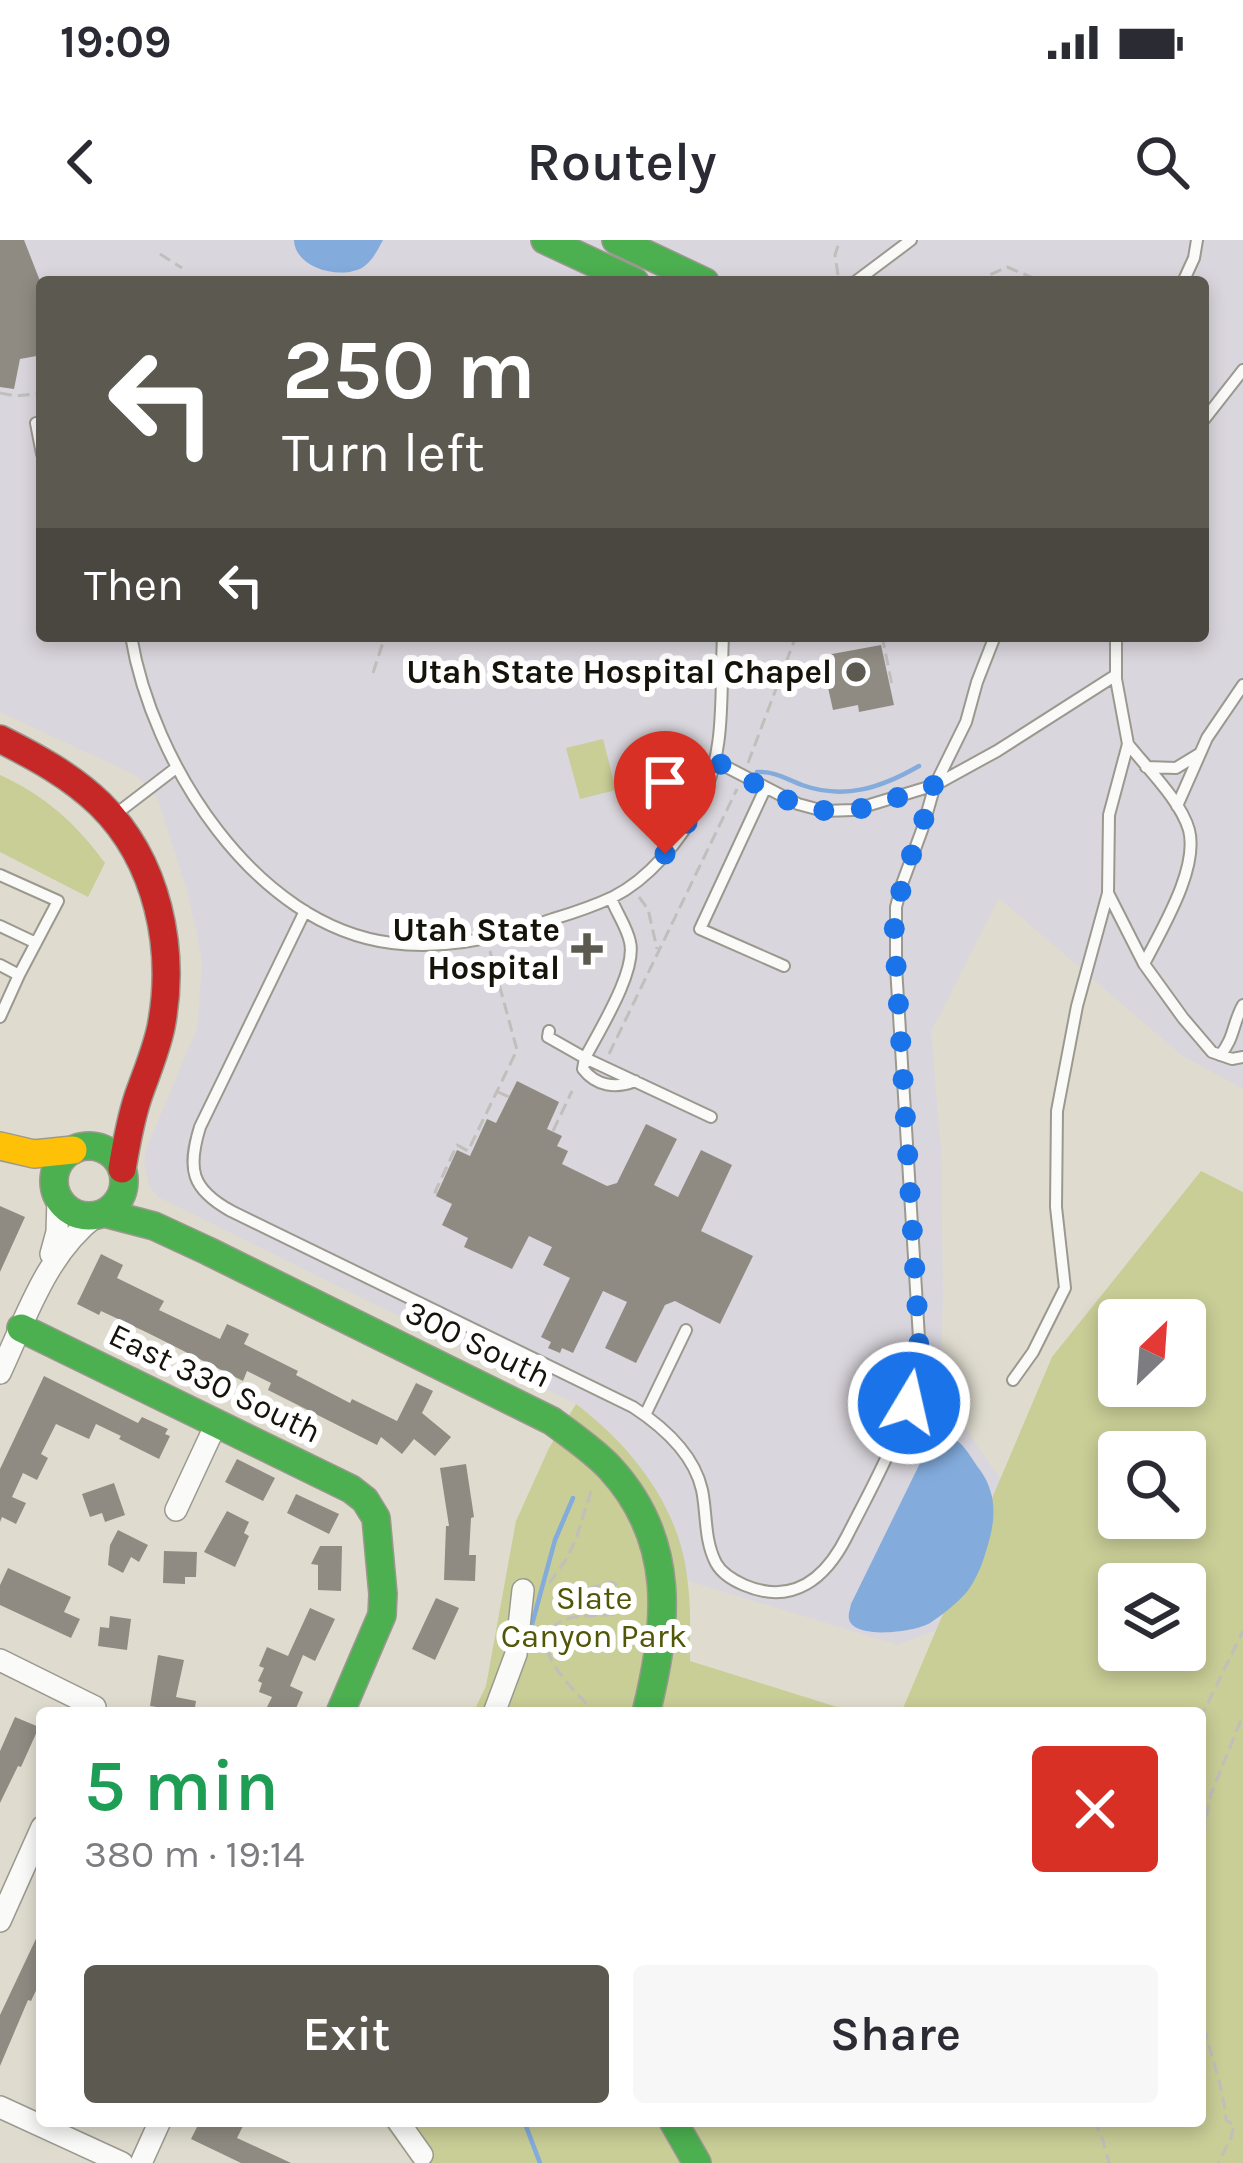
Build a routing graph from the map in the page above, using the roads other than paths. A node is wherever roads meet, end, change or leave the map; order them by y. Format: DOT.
graph roads {
  1 [pos="545,240"];
  2 [pos="616,240"];
  3 [pos="911,240"];
  4 [pos="1197,240"];
  5 [pos="622,276"];
  6 [pos="692,276"];
  7 [pos="864,276"];
  8 [pos="1186,276"];
  9 [pos="1243,370"];
  10 [pos="1209,413"];
  11 [pos="133,642"];
  12 [pos="723,642"];
  13 [pos="993,642"];
  14 [pos="1116,642"];
  15 [pos="1116,675"];
  16 [pos="1243,685"];
  17 [pos="0,740"];
  18 [pos="1128,744"];
  19 [pos="1200,754"];
  20 [pos="715,761"];
  21 [pos="1146,767"];
  22 [pos="176,768"];
  23 [pos="935,785"];
  24 [pos="765,789"];
  25 [pos="1177,806"];
  26 [pos="112,817"];
  27 [pos="0,875"];
  28 [pos="1108,893"];
  29 [pos="611,898"];
  30 [pos="305,911"];
  31 [pos="0,926"];
  32 [pos="36,944"];
  33 [pos="1144,964"];
  34 [pos="0,965"];
  35 [pos="784,966"];
  36 [pos="19,975"];
  37 [pos="1243,1005"];
  38 [pos="0,1017"];
  39 [pos="549,1030"];
  40 [pos="1220,1055"];
  41 [pos="1243,1057"];
  42 [pos="585,1058"];
  43 [pos="151,1064"];
  44 [pos="711,1117"];
  45 [pos="0,1146"];
  46 [pos="79,1148"];
  47 [pos="0,1158"];
  48 [pos="123,1174"];
  49 [pos="57,1196"];
  50 [pos="100,1214"];
  51 [pos="208,1251"];
  52 [pos="42,1283"];
  53 [pos="21,1328"];
  54 [pos="686,1330"];
  55 [pos="0,1373"];
  56 [pos="1013,1379"];
  57 [pos="645,1415"];
  58 [pos="215,1424"];
  59 [pos="176,1510"];
  60 [pos="523,1590"];
  61 [pos="0,1660"];
  62 [pos="88,1707"];
  63 [pos="343,1707"];
  64 [pos="499,1707"];
  65 [pos="647,1707"];
  66 [pos="36,1840"];
  67 [pos="0,1921"];
  68 [pos="0,2108"];
  69 [pos="36,2124"];
  70 [pos="42,2127"];
  71 [pos="157,2127"];
  72 [pos="402,2127"];
  73 [pos="676,2127"];
  74 [pos="422,2155"];
  75 [pos="122,2163"];
  76 [pos="141,2163"];
  77 [pos="697,2163"];
  1 -- 5 [label="street"];
  2 -- 6 [label="street"];
  3 -- 7 [label="lane"];
  4 -- 8 [label="lane"];
  9 -- 10 [label="lane"];
  11 -- 22 [label="lane"];
  12 -- 20 [label="lane"];
  13 -- 23 [label="lane"];
  14 -- 15 [label="lane"];
  15 -- 18 [label="lane"];
  15 -- 23 [label="lane"];
  16 -- 19 [label="lane"];
  17 -- 26 [label="street"];
  18 -- 21 [label="lane"];
  18 -- 28 [label="lane"];
  19 -- 21 [label="lane"];
  19 -- 25 [label="lane"];
  20 -- 24 [label="lane"];
  20 -- 29 [label="lane"];
  21 -- 25 [label="lane"];
  22 -- 26 [label="lane"];
  22 -- 30 [label="lane"];
  23 -- 24 [label="lane"];
  23 -- 57 [label="lane"];
  24 -- 35 [label="lane"];
  25 -- 33 [label="lane"];
  26 -- 43 [label="street"];
  27 -- 32 [label="lane"];
  28 -- 33 [label="lane"];
  28 -- 56 [label="lane"];
  29 -- 30 [label="lane"];
  29 -- 42 [label="lane"];
  30 -- 57 [label="lane"];
  31 -- 32 [label="lane"];
  32 -- 36 [label="lane"];
  33 -- 40 [label="lane"];
  34 -- 36 [label="lane"];
  36 -- 38 [label="lane"];
  37 -- 40 [label="lane"];
  39 -- 42 [label="lane"];
  40 -- 41 [label="lane"];
  42 -- 44 [label="lane"];
  43 -- 46 [label="street"];
  43 -- 48 [label="street"];
  45 -- 46 [label="street"];
  46 -- 48 [label="street"];
  46 -- 49 [label="street"];
  47 -- 49 [label="street"];
  48 -- 50 [label="street"];
  48 -- 51 [label="street, 300 South"];
  49 -- 50 [label="street"];
  49 -- 52 [label="street"];
  50 -- 51 [label="street, 300 South"];
  50 -- 52 [label="street"];
  51 -- 65 [label="street, 300 South"];
  52 -- 53 [label="street"];
  53 -- 55 [label="street"];
  53 -- 58 [label="street, East 330 South"];
  54 -- 57 [label="lane"];
  58 -- 59 [label="street"];
  58 -- 63 [label="street, East 330 South"];
  60 -- 64 [label="street"];
  61 -- 62 [label="street"];
  66 -- 67 [label="street"];
  68 -- 69 [label="street"];
  70 -- 75 [label="street"];
  71 -- 76 [label="street"];
  72 -- 74 [label="street"];
  73 -- 77 [label="street"];
}
